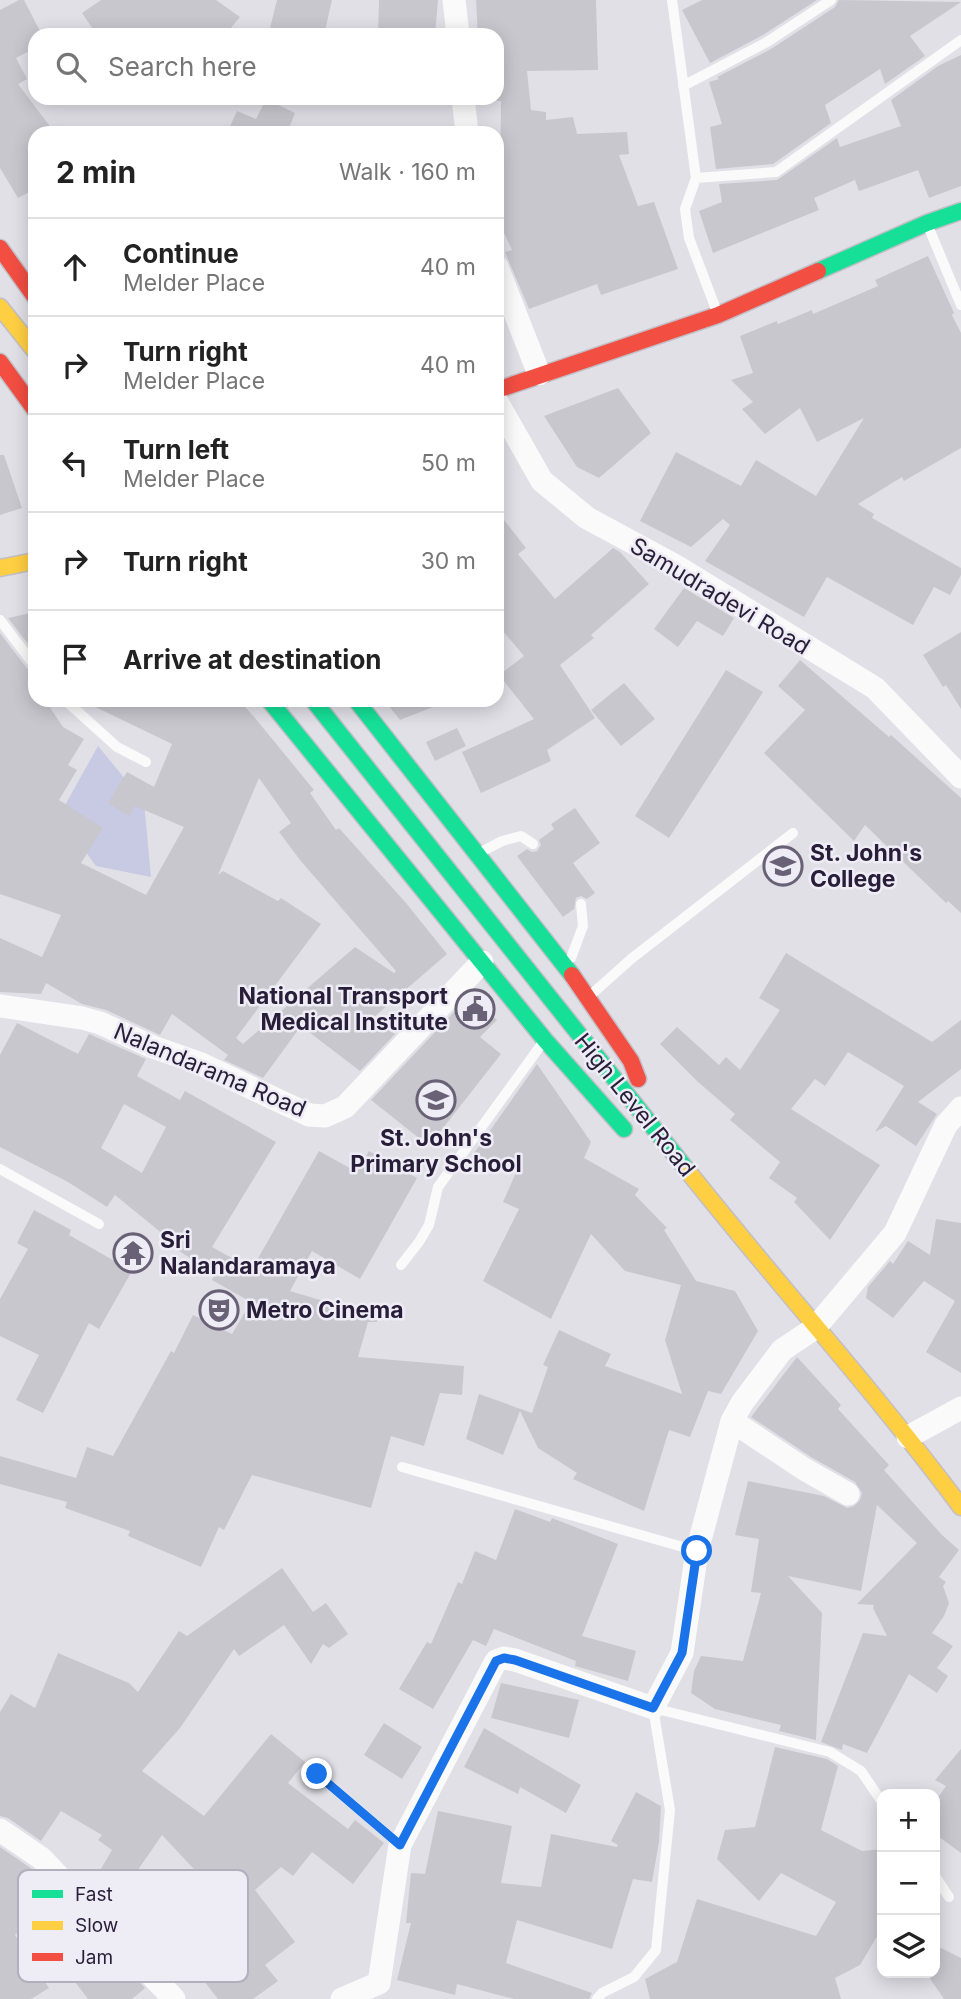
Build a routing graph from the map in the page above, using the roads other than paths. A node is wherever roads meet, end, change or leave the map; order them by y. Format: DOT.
graph roads {
  1 [pos="454,0"];
  2 [pos="672,0"];
  3 [pos="831,0"];
  4 [pos="457,28"];
  5 [pos="961,40"];
  6 [pos="683,86"];
  7 [pos="464,105"];
  8 [pos="466,126"];
  9 [pos="696,178"];
  10 [pos="961,211"];
  11 [pos="927,223"];
  12 [pos="0,248"];
  13 [pos="504,285"];
  14 [pos="28,287"];
  15 [pos="961,305"];
  16 [pos="0,307"];
  17 [pos="718,315"];
  18 [pos="28,342"];
  19 [pos="0,362"];
  20 [pos="539,374"];
  21 [pos="504,387"];
  22 [pos="28,389"];
  23 [pos="504,414"];
  24 [pos="28,562"];
  25 [pos="0,568"];
  26 [pos="0,620"];
  27 [pos="28,657"];
  28 [pos="73,707"];
  29 [pos="275,707"];
  30 [pos="319,707"];
  31 [pos="362,707"];
  32 [pos="146,762"];
  33 [pos="960,775"];
  34 [pos="793,834"];
  35 [pos="533,844"];
  36 [pos="477,854"];
  37 [pos="581,904"];
  38 [pos="482,962"];
  39 [pos="567,967"];
  40 [pos="589,997"];
  41 [pos="1,1010"];
  42 [pos="545,1040"];
  43 [pos="961,1108"];
  44 [pos="663,1139"];
  45 [pos="0,1169"];
  46 [pos="99,1224"];
  47 [pos="401,1265"];
  48 [pos="815,1328"];
  49 [pos="961,1408"];
  50 [pos="732,1421"];
  51 [pos="908,1437"];
  52 [pos="402,1466"];
  53 [pos="848,1494"];
  54 [pos="961,1507"];
  55 [pos="697,1551"];
  56 [pos="653,1708"];
  57 [pos="317,1774"];
  58 [pos="877,1795"];
  59 [pos="0,1830"];
  60 [pos="400,1845"];
  61 [pos="52,1870"];
  62 [pos="940,1884"];
  63 [pos="949,1897"];
  64 [pos="158,1982"];
  65 [pos="174,1999"];
  66 [pos="342,1999"];
  67 [pos="597,1999"];
  1 -- 4 [label="street"];
  2 -- 6 [label="lane"];
  3 -- 6 [label="lane"];
  5 -- 9 [label="lane"];
  6 -- 9 [label="lane"];
  7 -- 8 [label="street"];
  9 -- 17 [label="lane"];
  10 -- 11 [label="main road"];
  11 -- 15 [label="lane"];
  11 -- 17 [label="main road"];
  12 -- 14 [label="main road"];
  13 -- 20 [label="street"];
  16 -- 18 [label="main road"];
  17 -- 20 [label="main road"];
  19 -- 22 [label="main road"];
  20 -- 21 [label="main road"];
  23 -- 33 [label="street, Samudradevi Road"];
  24 -- 25 [label="main road"];
  26 -- 27 [label="lane"];
  28 -- 32 [label="lane"];
  29 -- 38 [label="main road"];
  30 -- 44 [label="main road, High Level Road"];
  31 -- 36 [label="main road"];
  34 -- 40 [label="lane"];
  35 -- 36 [label="lane"];
  36 -- 39 [label="main road"];
  37 -- 39 [label="lane"];
  38 -- 41 [label="street, Nalandarama Road"];
  38 -- 42 [label="main road"];
  39 -- 40 [label="main road"];
  40 -- 44 [label="main road"];
  42 -- 44 [label="main road"];
  42 -- 47 [label="lane"];
  43 -- 48 [label="street"];
  44 -- 48 [label="main road, High Level Road"];
  45 -- 46 [label="lane"];
  48 -- 50 [label="street"];
  48 -- 51 [label="main road, High Level Road"];
  49 -- 51 [label="street"];
  50 -- 53 [label="street"];
  50 -- 55 [label="street"];
  51 -- 54 [label="main road, High Level Road"];
  52 -- 55 [label="lane"];
  55 -- 56 [label="street"];
  56 -- 58 [label="lane"];
  56 -- 60 [label="street"];
  56 -- 67 [label="lane"];
  57 -- 60 [label="lane"];
  59 -- 61 [label="street"];
  60 -- 66 [label="street"];
  62 -- 63 [label="lane"];
  64 -- 65 [label="street"];
}
